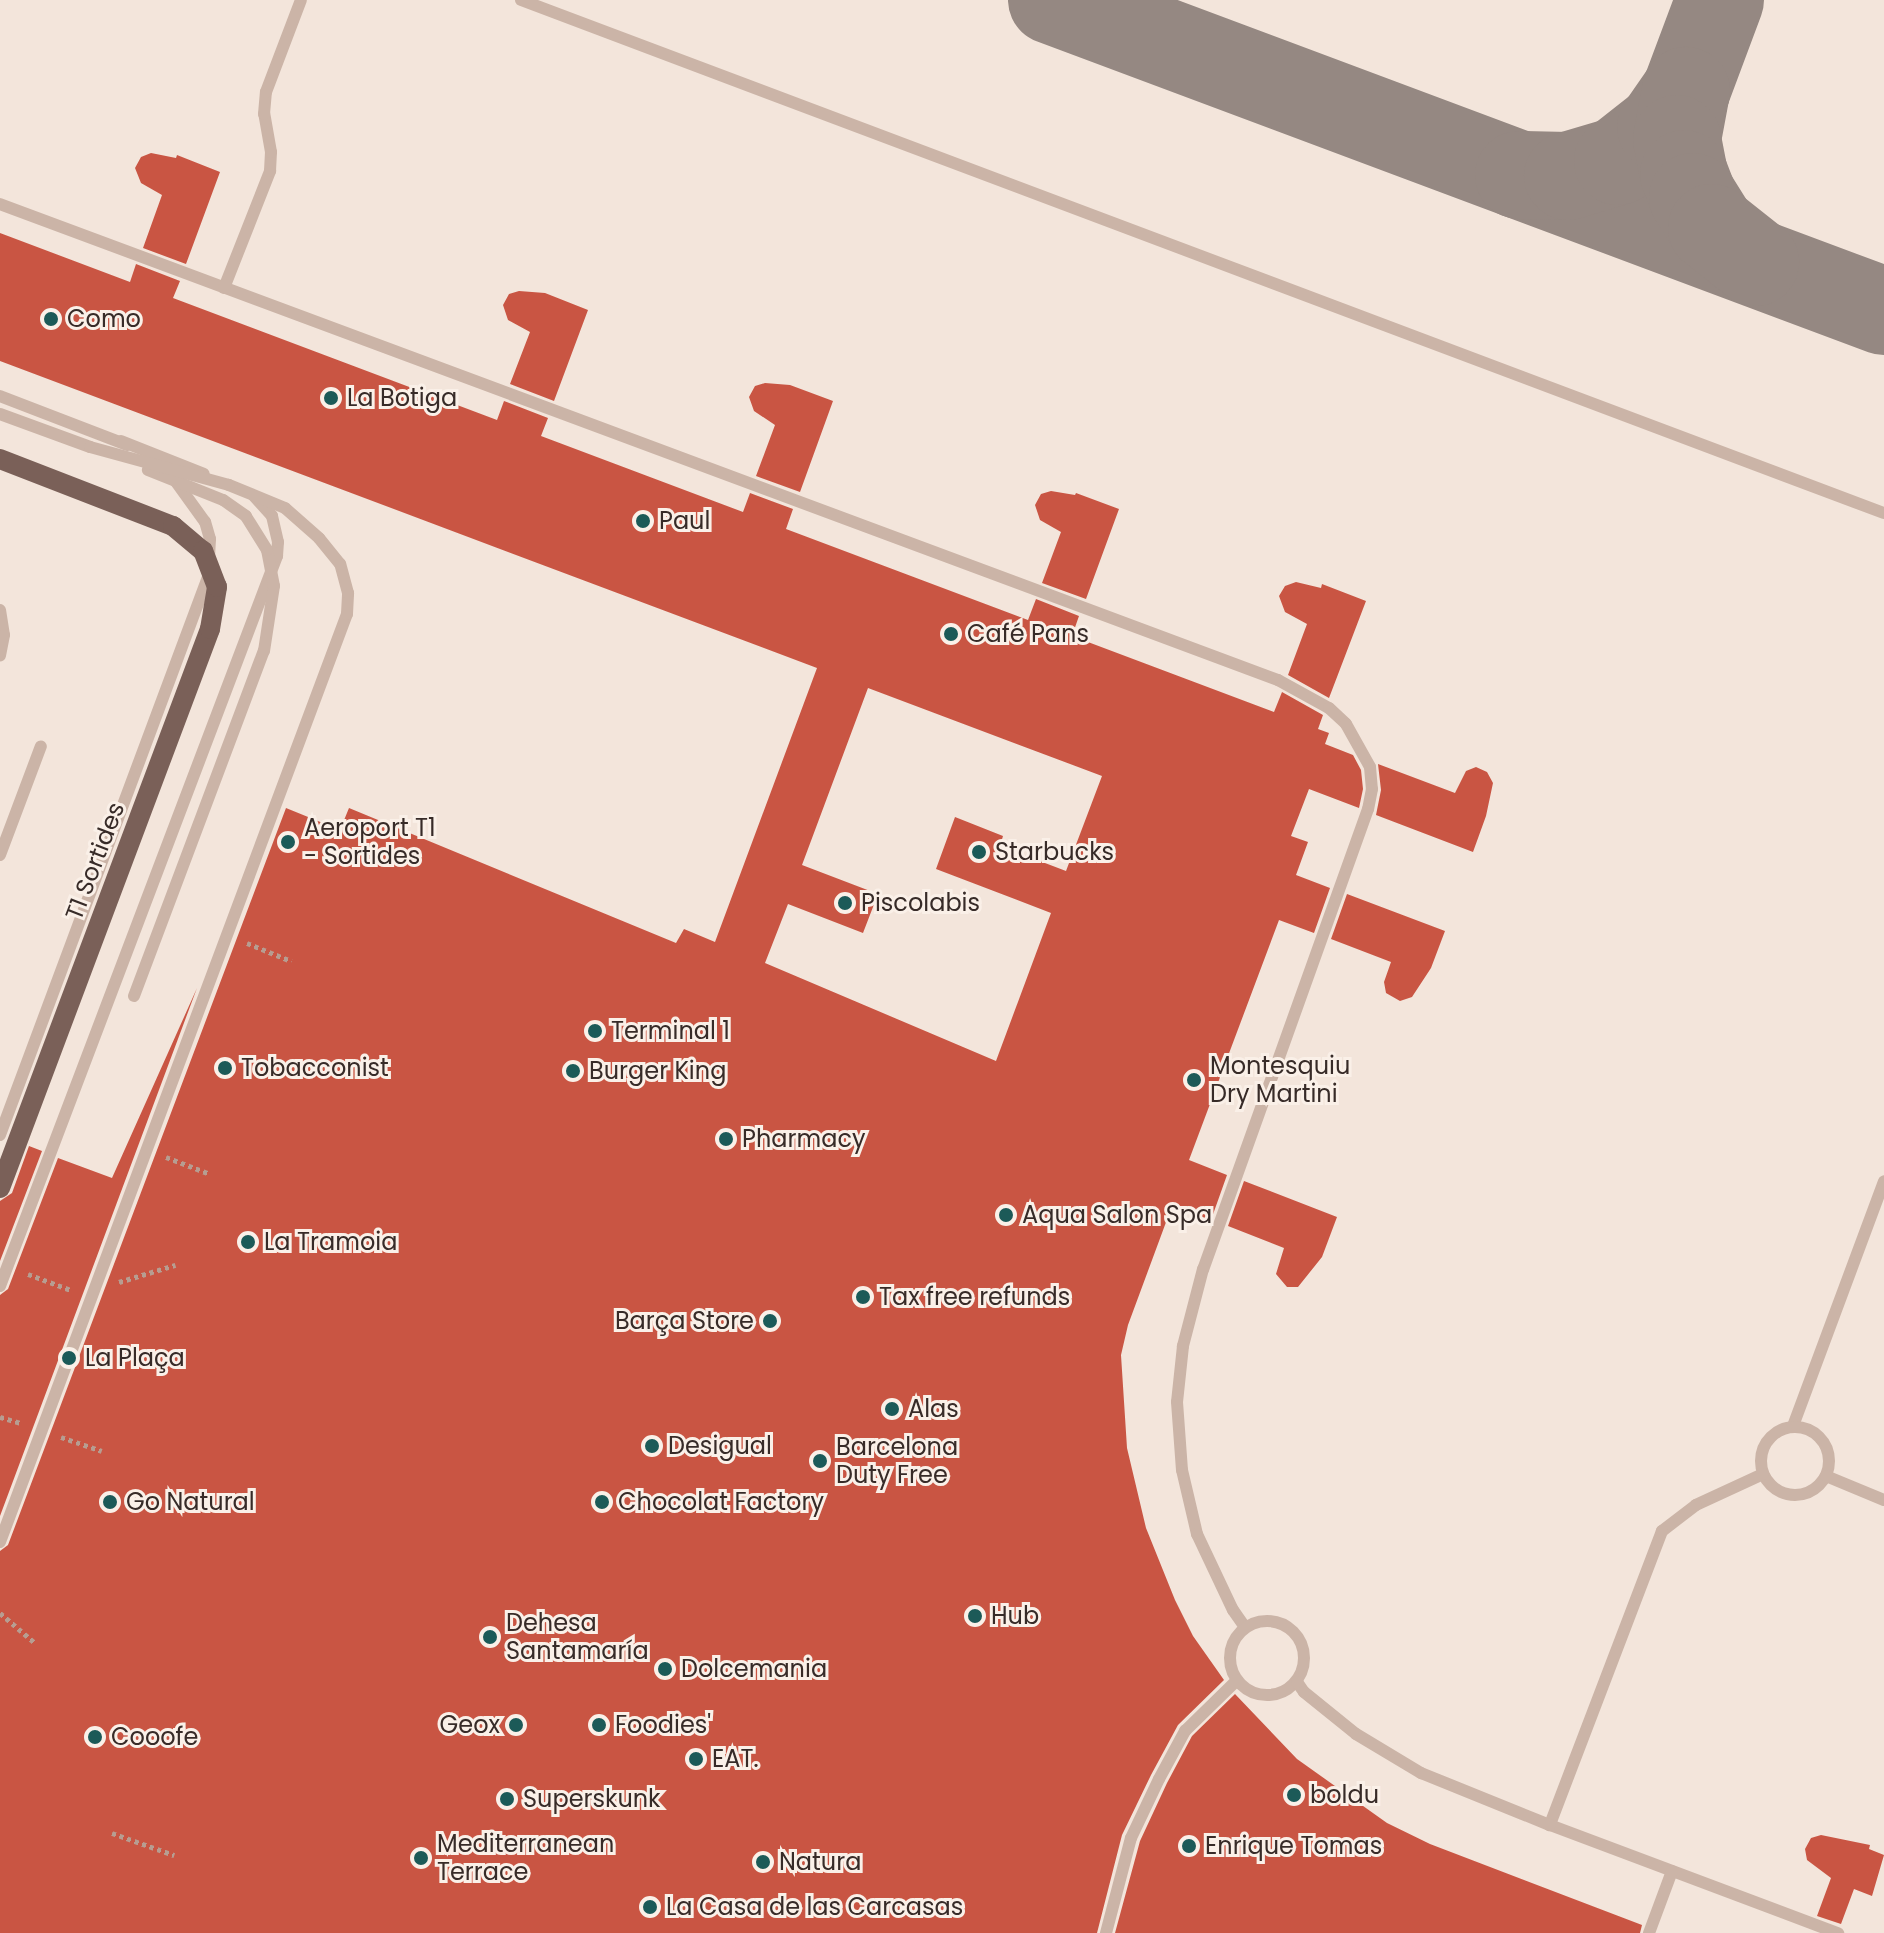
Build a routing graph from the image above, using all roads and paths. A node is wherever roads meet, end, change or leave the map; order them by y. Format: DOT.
graph roads {
  1 [pos="301,0"];
  2 [pos="521,0"];
  3 [pos="0,204"];
  4 [pos="224,288"];
  5 [pos="0,396"];
  6 [pos="0,414"];
  7 [pos="121,441"];
  8 [pos="90,447"];
  9 [pos="0,459"];
  10 [pos="1884,513"];
  11 [pos="0,610"];
  12 [pos="0,656"];
  13 [pos="41,746"];
  14 [pos="0,855"];
  15 [pos="228,936"];
  16 [pos="291,961"];
  17 [pos="134,996"];
  18 [pos="0,1135"];
  19 [pos="148,1150"];
  20 [pos="210,1174"];
  21 [pos="1884,1181"];
  22 [pos="0,1188"];
  23 [pos="175,1265"];
  24 [pos="13,1268"];
  25 [pos="107,1285"];
  26 [pos="0,1286"];
  27 [pos="80,1294"];
  28 [pos="1793,1426"];
  29 [pos="1763,1474"];
  30 [pos="1826,1476"];
  31 [pos="1884,1500"];
  32 [pos="0,1542"];
  33 [pos="0,1613"];
  34 [pos="1245,1627"];
  35 [pos="35,1643"];
  36 [pos="1237,1680"];
  37 [pos="1297,1682"];
  38 [pos="1550,1825"];
  39 [pos="112,1833"];
  40 [pos="174,1855"];
  41 [pos="1672,1871"];
  42 [pos="1106,1933"];
  43 [pos="1649,1933"];
  44 [pos="1838,1933"];
  1 -- 4 [label="lane"];
  2 -- 10 [label="lane"];
  3 -- 4 [label="lane"];
  4 -- 34 [label="lane"];
  5 -- 7 [label="lane"];
  6 -- 8 [label="lane"];
  7 -- 18 [label="lane"];
  7 -- 26 [label="lane"];
  8 -- 15 [label="lane, bridge"];
  8 -- 17 [label="lane, bridge"];
  9 -- 22 [label="main road, T1 Sortides, bridge"];
  11 -- 12 [label="lane"];
  13 -- 14 [label="lane"];
  15 -- 16 [label="path"];
  15 -- 19 [label="lane, bridge"];
  19 -- 20 [label="path"];
  19 -- 32 [label="lane, bridge"];
  21 -- 28 [label="lane"];
  23 -- 25 [label="path"];
  24 -- 27 [label="path"];
  28 -- 29 [label="lane"];
  28 -- 30 [label="lane"];
  29 -- 30 [label="lane"];
  29 -- 38 [label="lane"];
  30 -- 31 [label="lane"];
  33 -- 35 [label="path"];
  34 -- 36 [label="lane"];
  34 -- 37 [label="lane"];
  36 -- 37 [label="lane"];
  36 -- 42 [label="lane"];
  37 -- 38 [label="lane"];
  38 -- 41 [label="lane"];
  39 -- 40 [label="path"];
  41 -- 43 [label="lane"];
  41 -- 44 [label="lane"];
}
